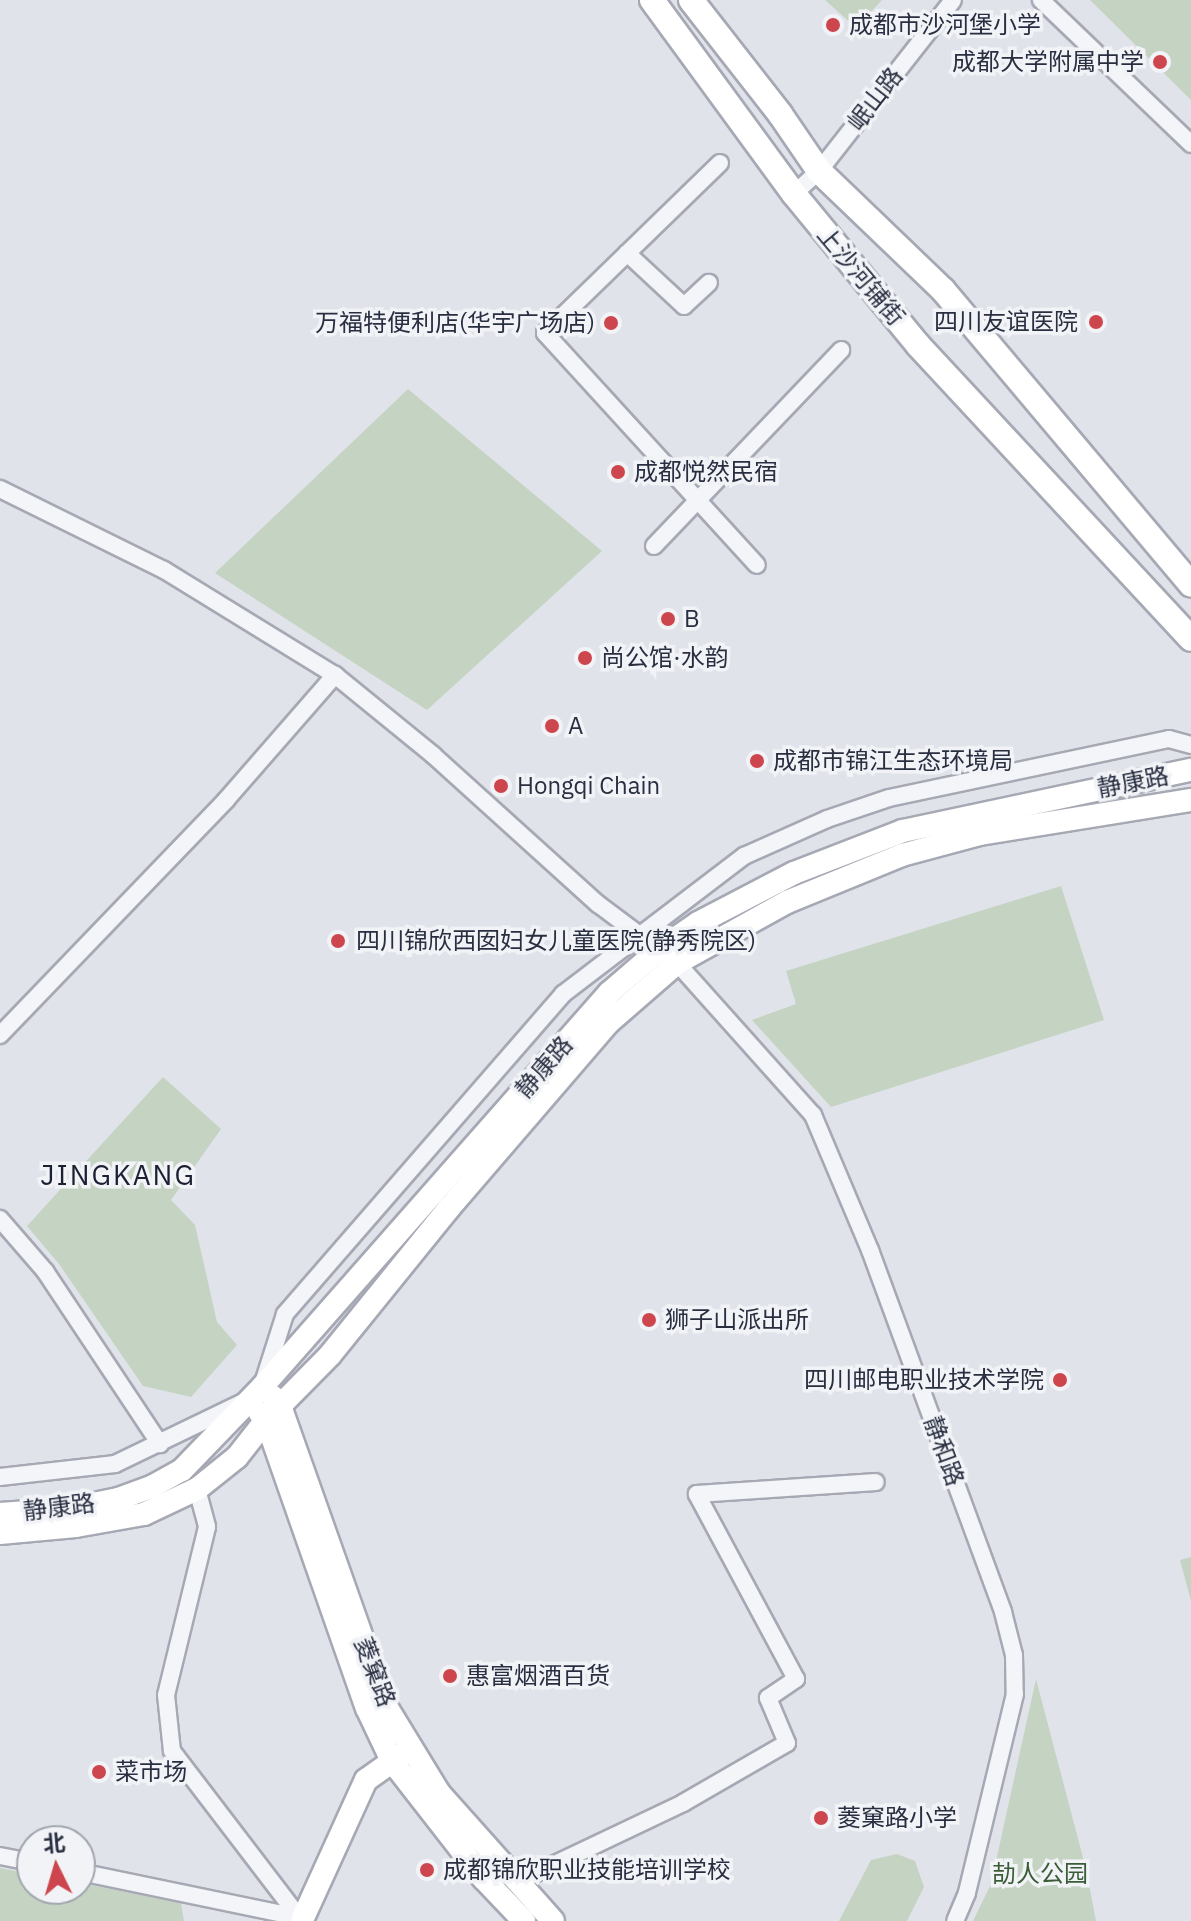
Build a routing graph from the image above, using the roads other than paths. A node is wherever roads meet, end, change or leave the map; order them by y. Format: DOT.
graph roads {
  1 [pos="652,0"];
  2 [pos="691,0"];
  3 [pos="953,0"];
  4 [pos="1041,0"];
  5 [pos="1191,144"];
  6 [pos="720,163"];
  7 [pos="819,171"];
  8 [pos="794,194"];
  9 [pos="627,253"];
  10 [pos="709,283"];
  11 [pos="841,350"];
  12 [pos="0,489"];
  13 [pos="697,501"];
  14 [pos="654,546"];
  15 [pos="757,565"];
  16 [pos="1191,585"];
  17 [pos="1191,639"];
  18 [pos="335,675"];
  19 [pos="1191,745"];
  20 [pos="1191,770"];
  21 [pos="1191,800"];
  22 [pos="640,936"];
  23 [pos="668,957"];
  24 [pos="0,1035"];
  25 [pos="0,1219"];
  26 [pos="258,1391"];
  27 [pos="273,1413"];
  28 [pos="160,1444"];
  29 [pos="0,1477"];
  30 [pos="876,1482"];
  31 [pos="197,1489"];
  32 [pos="0,1514"];
  33 [pos="0,1533"];
  34 [pos="411,1748"];
  35 [pos="392,1761"];
  36 [pos="96,1875"];
  37 [pos="517,1882"];
  38 [pos="303,1920"];
  39 [pos="524,1921"];
  40 [pos="553,1921"];
  41 [pos="955,1921"];
  1 -- 8 [label="main road, 上沙河铺街"];
  2 -- 7 [label="main road, 上沙河铺街"];
  3 -- 7 [label="street, 岷山路"];
  4 -- 5 [label="street"];
  6 -- 9 [label="street"];
  7 -- 8 [label="street, 岷山路"];
  7 -- 16 [label="main road, 上沙河铺街"];
  8 -- 17 [label="main road, 上沙河铺街"];
  9 -- 10 [label="street"];
  9 -- 13 [label="street"];
  11 -- 13 [label="street"];
  12 -- 18 [label="street, 静和路"];
  13 -- 14 [label="street"];
  13 -- 15 [label="street"];
  18 -- 22 [label="street, 静和路"];
  18 -- 24 [label="street"];
  19 -- 22 [label="street"];
  20 -- 23 [label="main road, 静康路"];
  21 -- 23 [label="main road, 静康路"];
  22 -- 23 [label="street, 静和路"];
  22 -- 26 [label="street"];
  23 -- 26 [label="main road, 静康路"];
  23 -- 27 [label="main road, 静康路"];
  23 -- 41 [label="street, 静和路"];
  25 -- 28 [label="street"];
  26 -- 27 [label="main road, 菱窠路"];
  26 -- 28 [label="street"];
  26 -- 32 [label="main road, 静康路"];
  27 -- 31 [label="main road, 静康路"];
  27 -- 34 [label="main road, 菱窠路"];
  27 -- 35 [label="main road, 菱窠路"];
  28 -- 29 [label="street"];
  30 -- 37 [label="street"];
  31 -- 33 [label="main road, 静康路"];
  31 -- 38 [label="street"];
  34 -- 35 [label="main road"];
  34 -- 37 [label="main road, 菱窠路"];
  35 -- 38 [label="main road"];
  35 -- 39 [label="main road, 菱窠路"];
  36 -- 38 [label="street"];
  37 -- 40 [label="main road, 菱窠路"];
}
